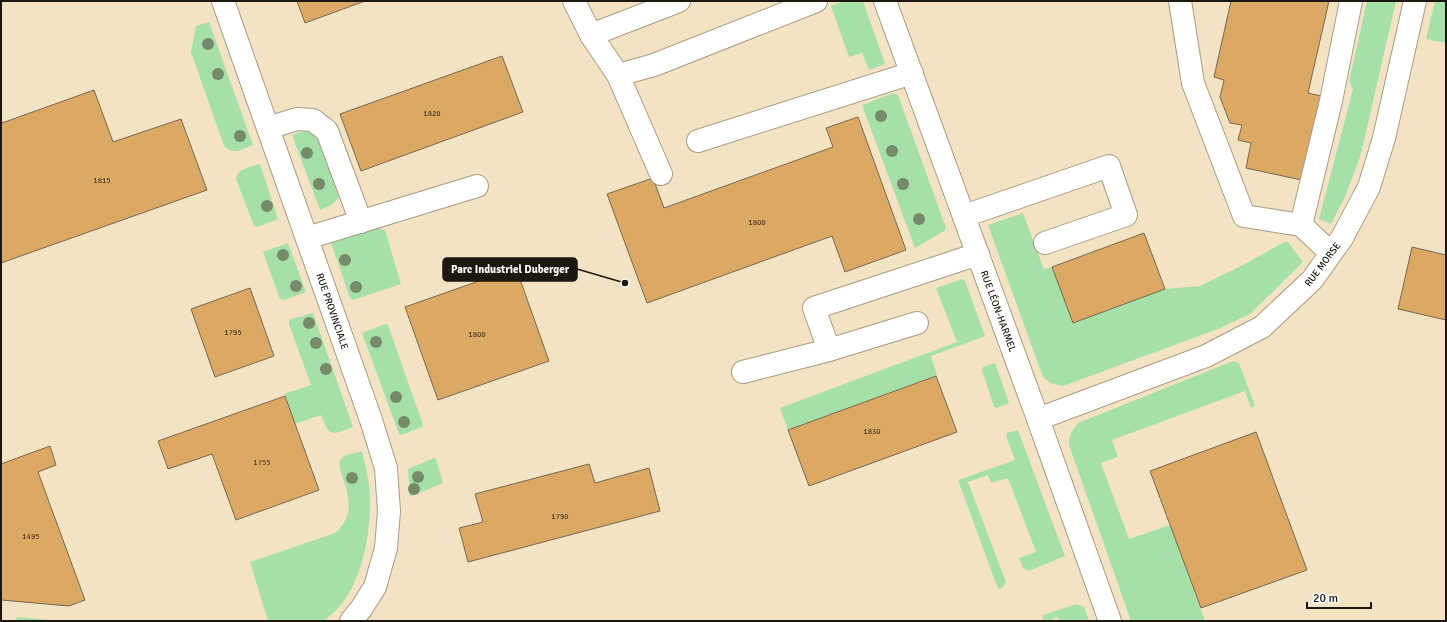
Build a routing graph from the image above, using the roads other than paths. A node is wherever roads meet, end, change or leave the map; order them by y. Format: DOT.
graph roads {
  1 [pos="223,1"];
  2 [pos="574,1"];
  3 [pos="679,1"];
  4 [pos="816,1"];
  5 [pos="885,1"];
  6 [pos="1180,1"];
  7 [pos="1351,1"];
  8 [pos="1415,1"];
  9 [pos="591,35"];
  10 [pos="912,73"];
  11 [pos="618,75"];
  12 [pos="268,128"];
  13 [pos="698,141"];
  14 [pos="661,174"];
  15 [pos="477,186"];
  16 [pos="964,216"];
  17 [pos="360,222"];
  18 [pos="1301,226"];
  19 [pos="307,238"];
  20 [pos="1045,244"];
  21 [pos="1331,253"];
  22 [pos="978,254"];
  23 [pos="917,323"];
  24 [pos="830,350"];
  25 [pos="743,372"];
  26 [pos="1038,419"];
  27 [pos="351,621"];
  28 [pos="1110,621"];
  1 -- 12 [label="street, RUE PROVINCIALE"];
  2 -- 9 [label="street"];
  3 -- 9 [label="street"];
  4 -- 11 [label="street"];
  5 -- 10 [label="street, RUE LÉON-HARMEL"];
  6 -- 18 [label="street"];
  7 -- 18 [label="street"];
  8 -- 21 [label="street, RUE MORSE"];
  9 -- 11 [label="street"];
  10 -- 13 [label="street"];
  10 -- 16 [label="street, RUE LÉON-HARMEL"];
  11 -- 14 [label="street"];
  12 -- 17 [label="street"];
  12 -- 19 [label="street, RUE PROVINCIALE"];
  15 -- 17 [label="street"];
  16 -- 20 [label="street"];
  16 -- 22 [label="street, RUE LÉON-HARMEL"];
  17 -- 19 [label="street"];
  18 -- 21 [label="street"];
  19 -- 27 [label="street, RUE PROVINCIALE"];
  21 -- 26 [label="street, RUE MORSE"];
  22 -- 24 [label="street"];
  22 -- 26 [label="street, RUE LÉON-HARMEL"];
  23 -- 24 [label="street"];
  24 -- 25 [label="street"];
  26 -- 28 [label="street, RUE LÉON-HARMEL"];
}
